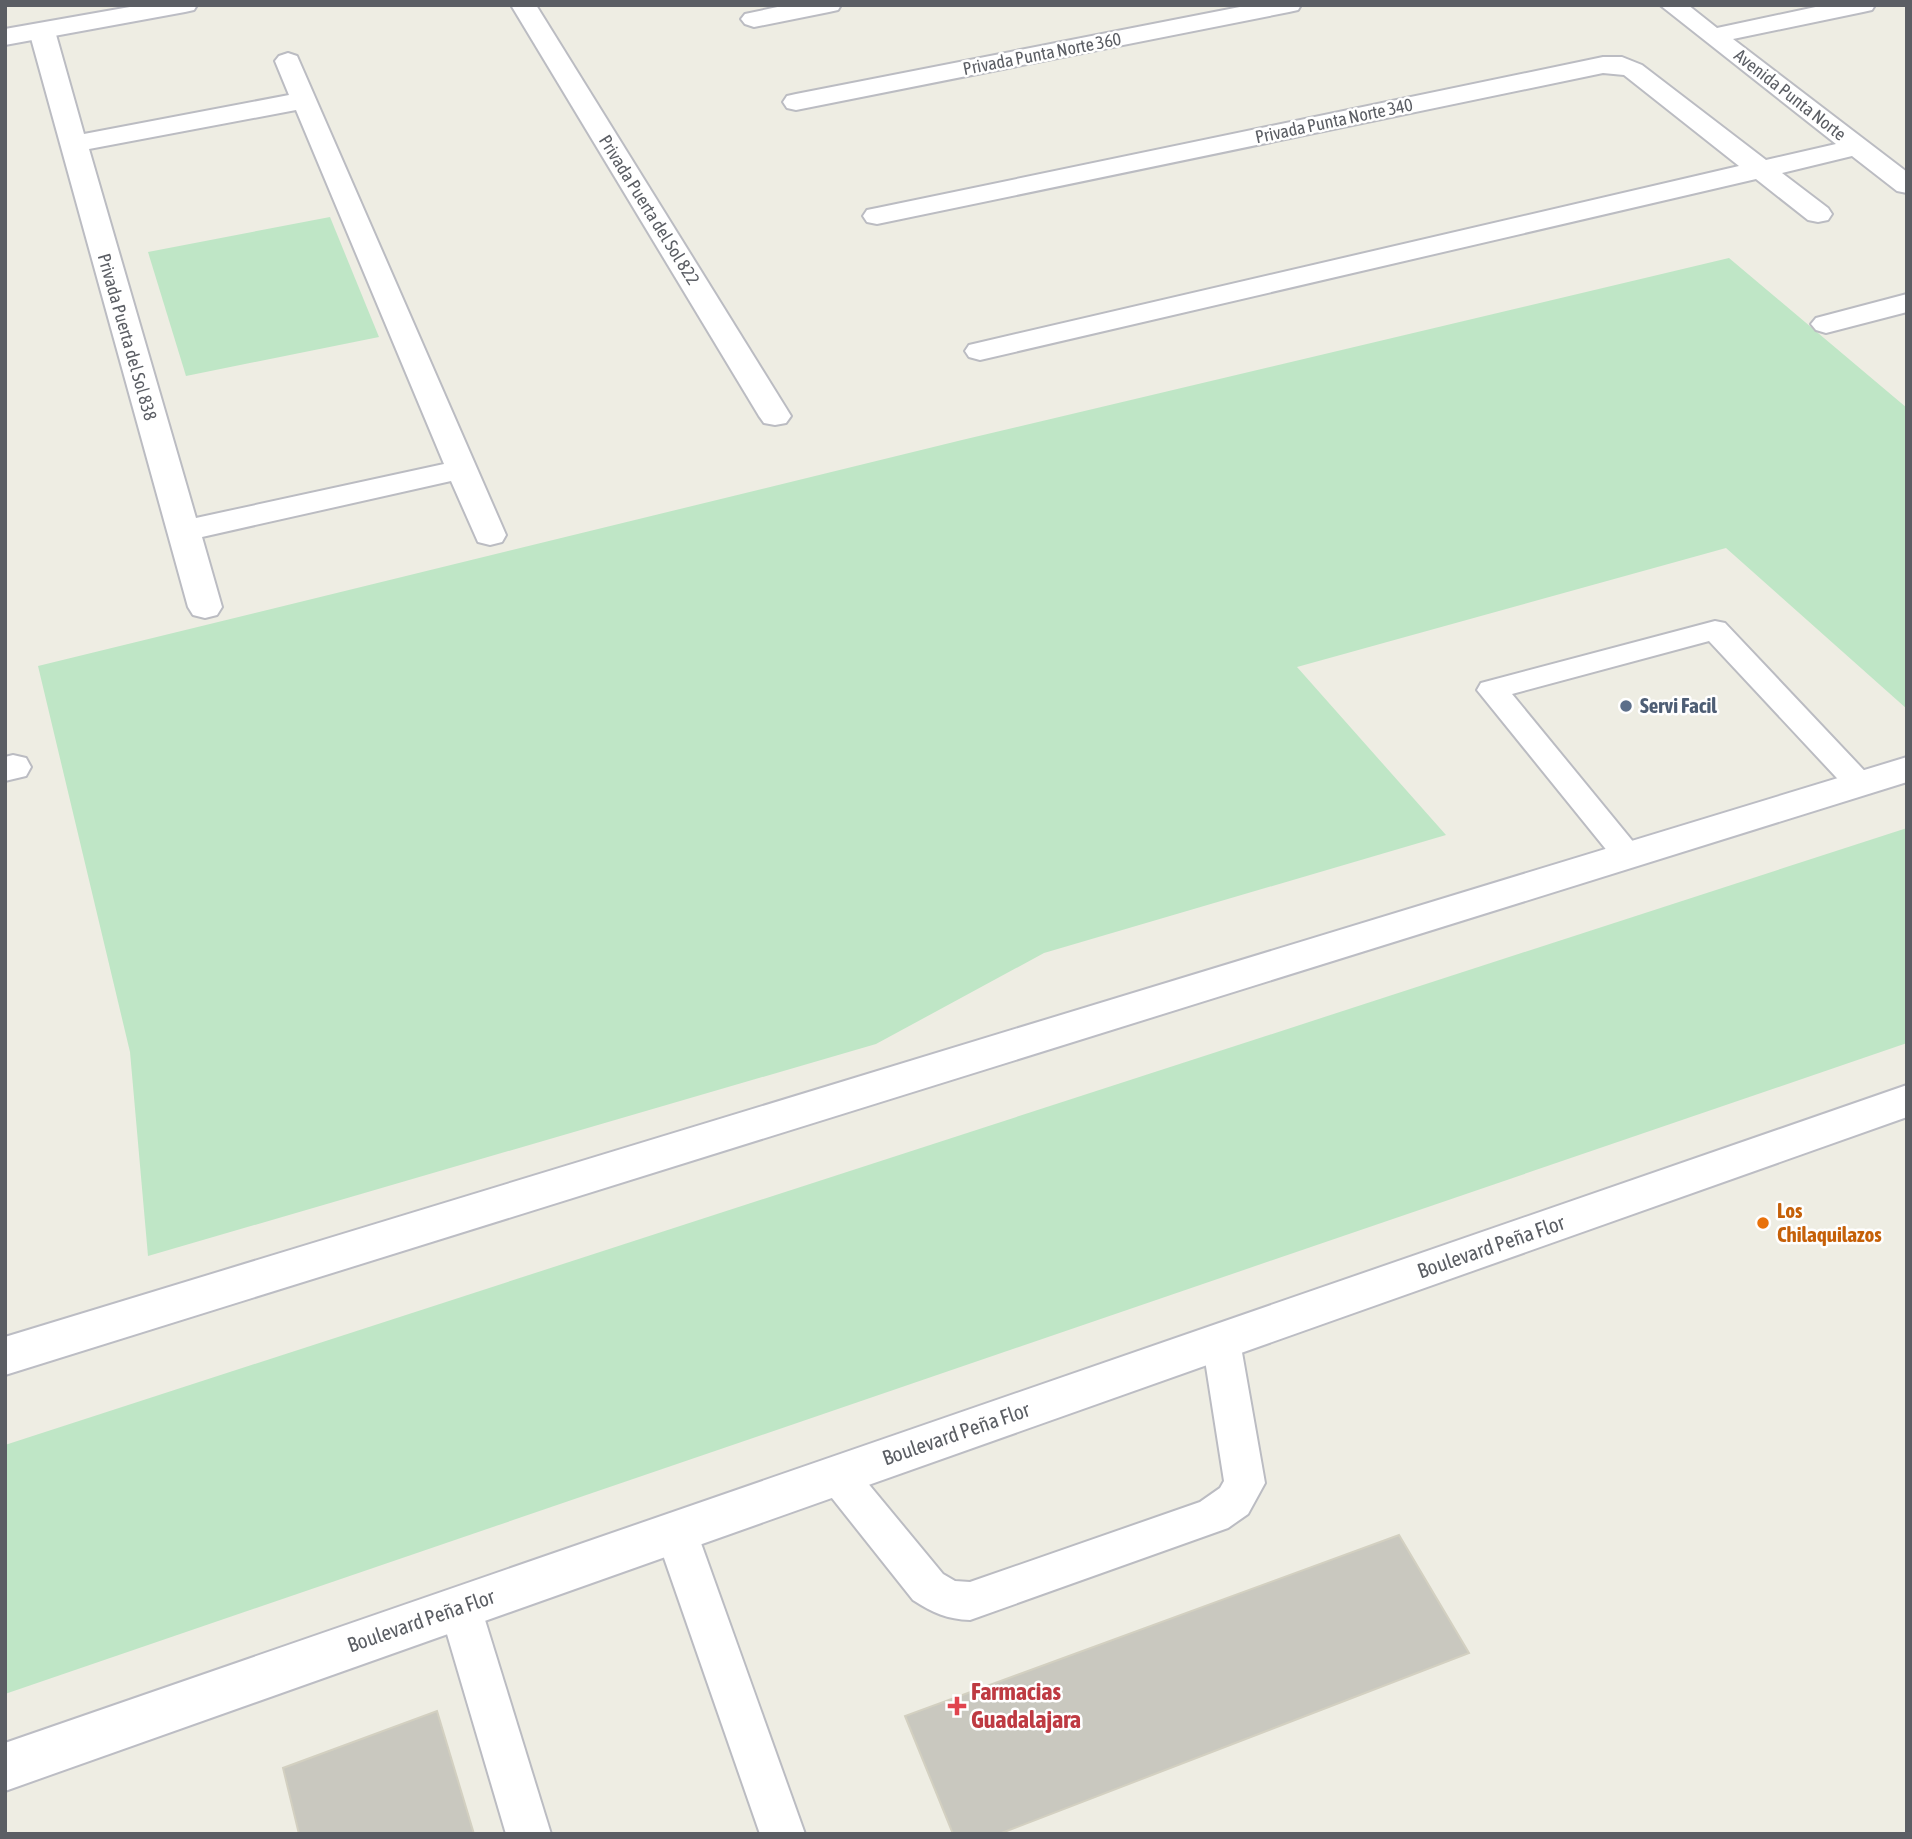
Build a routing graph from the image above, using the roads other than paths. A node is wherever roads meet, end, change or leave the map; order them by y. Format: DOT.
graph roads {
  1 [pos="185,5"];
  2 [pos="523,5"];
  3 [pos="829,5"];
  4 [pos="1289,5"];
  5 [pos="1672,5"];
  6 [pos="1854,6"];
  7 [pos="754,19"];
  8 [pos="42,31"];
  9 [pos="1713,36"];
  10 [pos="5,37"];
  11 [pos="288,61"];
  12 [pos="305,100"];
  13 [pos="796,102"];
  14 [pos="72,144"];
  15 [pos="1857,147"];
  16 [pos="1761,169"];
  17 [pos="1907,185"];
  18 [pos="1818,214"];
  19 [pos="877,216"];
  20 [pos="1907,303"];
  21 [pos="1826,324"];
  22 [pos="980,351"];
  23 [pos="775,416"];
  24 [pos="462,470"];
  25 [pos="183,531"];
  26 [pos="490,535"];
  27 [pos="205,607"];
  28 [pos="1907,768"];
  29 [pos="1860,783"];
  30 [pos="1628,855"];
  31 [pos="1907,1101"];
  32 [pos="1221,1341"];
  33 [pos="5,1356"];
  34 [pos="838,1476"];
  35 [pos="676,1532"];
  36 [pos="460,1607"];
  37 [pos="5,1767"];
  38 [pos="529,1834"];
  39 [pos="783,1834"];
  1 -- 8 [label="street"];
  2 -- 23 [label="street, Privada Puerta del Sol 822"];
  3 -- 7 [label="street"];
  4 -- 13 [label="street, Privada Punta Norte 360"];
  5 -- 9 [label="street, Avenida Punta Norte"];
  6 -- 9 [label="street"];
  8 -- 10 [label="street"];
  8 -- 14 [label="street, Privada Puerta del Sol 838"];
  9 -- 15 [label="street, Avenida Punta Norte"];
  11 -- 12 [label="street"];
  12 -- 14 [label="street"];
  12 -- 24 [label="street"];
  14 -- 25 [label="street, Privada Puerta del Sol 838"];
  15 -- 16 [label="street"];
  15 -- 17 [label="street, Avenida Punta Norte"];
  16 -- 18 [label="street, Privada Punta Norte 340"];
  16 -- 19 [label="street, Privada Punta Norte 340"];
  16 -- 22 [label="street"];
  20 -- 21 [label="street"];
  24 -- 25 [label="street"];
  24 -- 26 [label="street"];
  25 -- 27 [label="street, Privada Puerta del Sol 838"];
  28 -- 29 [label="street"];
  29 -- 30 [label="street"];
  29 -- 30 [label="lane"];
  30 -- 33 [label="street"];
  31 -- 32 [label="street, Boulevard Peña Flor"];
  32 -- 34 [label="street, Boulevard Peña Flor"];
  32 -- 34 [label="lane"];
  34 -- 35 [label="street, Boulevard Peña Flor"];
  35 -- 36 [label="street, Boulevard Peña Flor"];
  35 -- 39 [label="lane"];
  36 -- 37 [label="street, Boulevard Peña Flor"];
  36 -- 38 [label="lane"];
}
